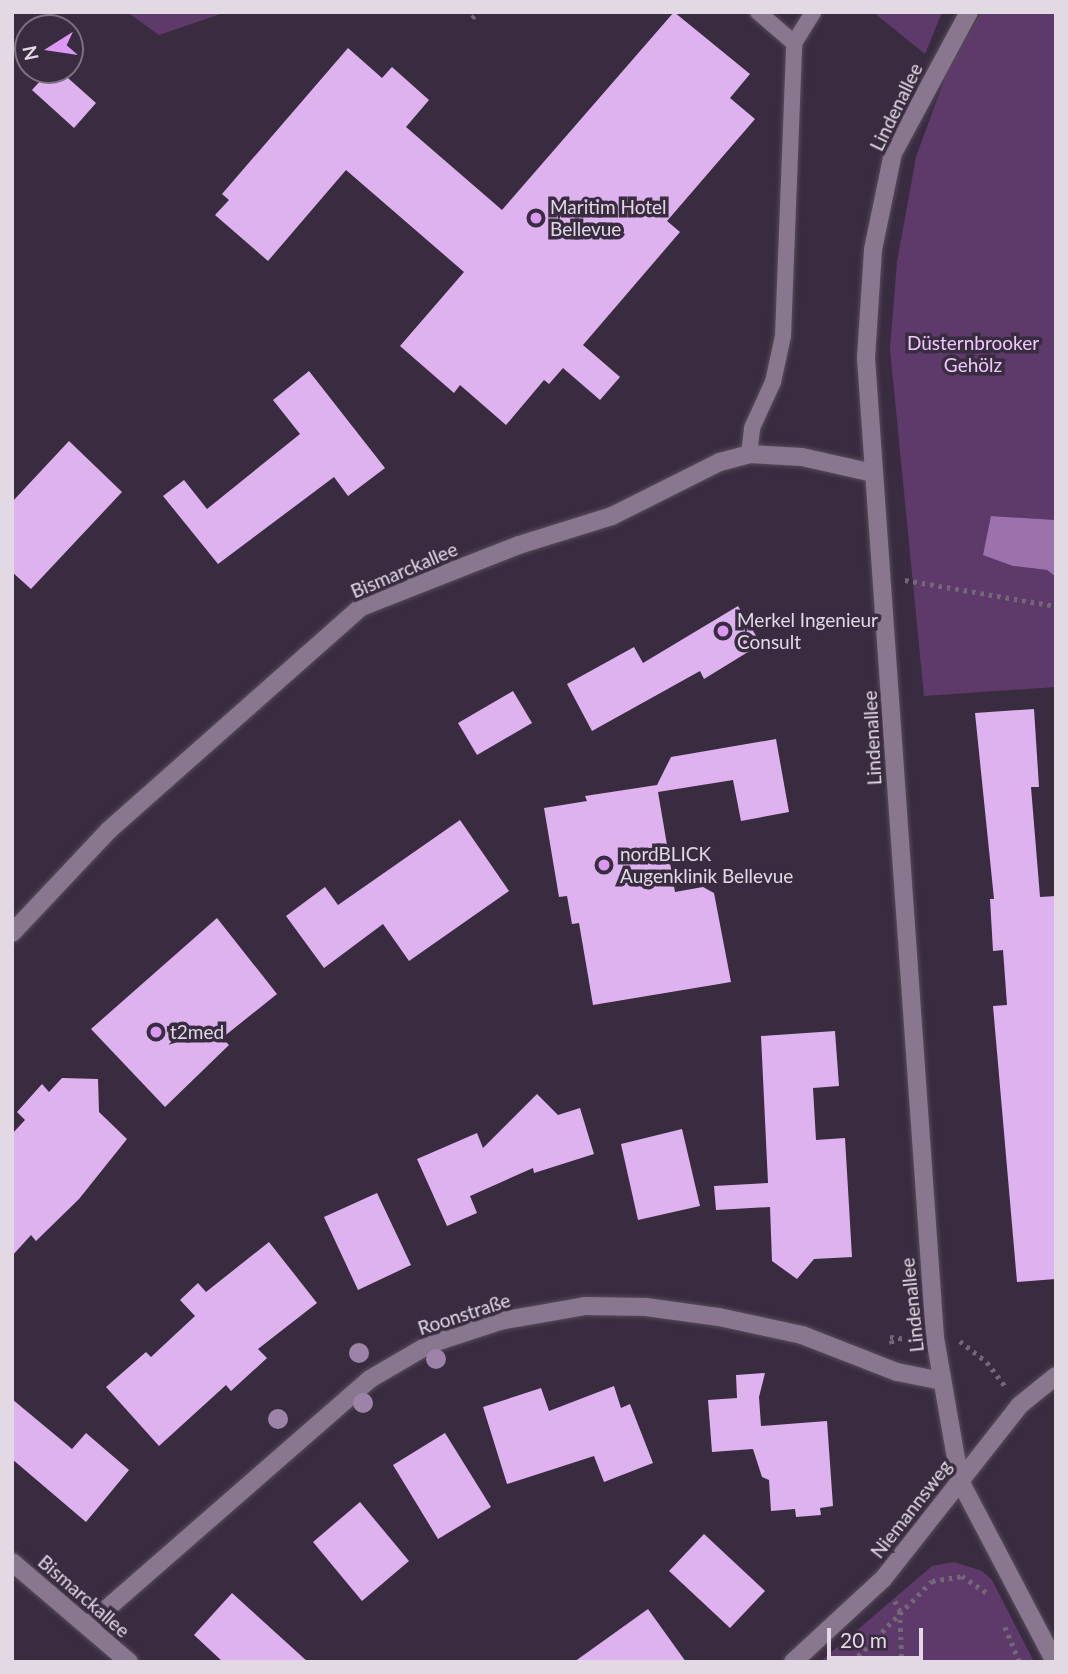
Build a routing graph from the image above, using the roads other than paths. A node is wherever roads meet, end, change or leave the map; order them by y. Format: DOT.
graph roads {
  1 [pos="758,12"];
  2 [pos="813,12"];
  3 [pos="969,12"];
  4 [pos="794,43"];
  5 [pos="749,454"];
  6 [pos="873,473"];
  7 [pos="12,933"];
  8 [pos="1056,1377"];
  9 [pos="942,1381"];
  10 [pos="960,1481"];
  11 [pos="12,1562"];
  12 [pos="88,1625"];
  13 [pos="129,1662"];
  14 [pos="793,1662"];
  15 [pos="1055,1662"];
  1 -- 4 [label="lane"];
  2 -- 4 [label="lane"];
  3 -- 6 [label="street, Lindenallee"];
  4 -- 5 [label="lane"];
  5 -- 6 [label="street, Bismarckallee"];
  5 -- 7 [label="street, Bismarckallee"];
  6 -- 9 [label="street, Lindenallee"];
  8 -- 10 [label="street, Niemannsweg"];
  9 -- 10 [label="street, Lindenallee"];
  9 -- 12 [label="street, Roonstraße"];
  10 -- 14 [label="street, Niemannsweg"];
  10 -- 15 [label="street, Lindenallee"];
  11 -- 12 [label="street, Bismarckallee"];
  12 -- 13 [label="street, Bismarckallee"];
}
